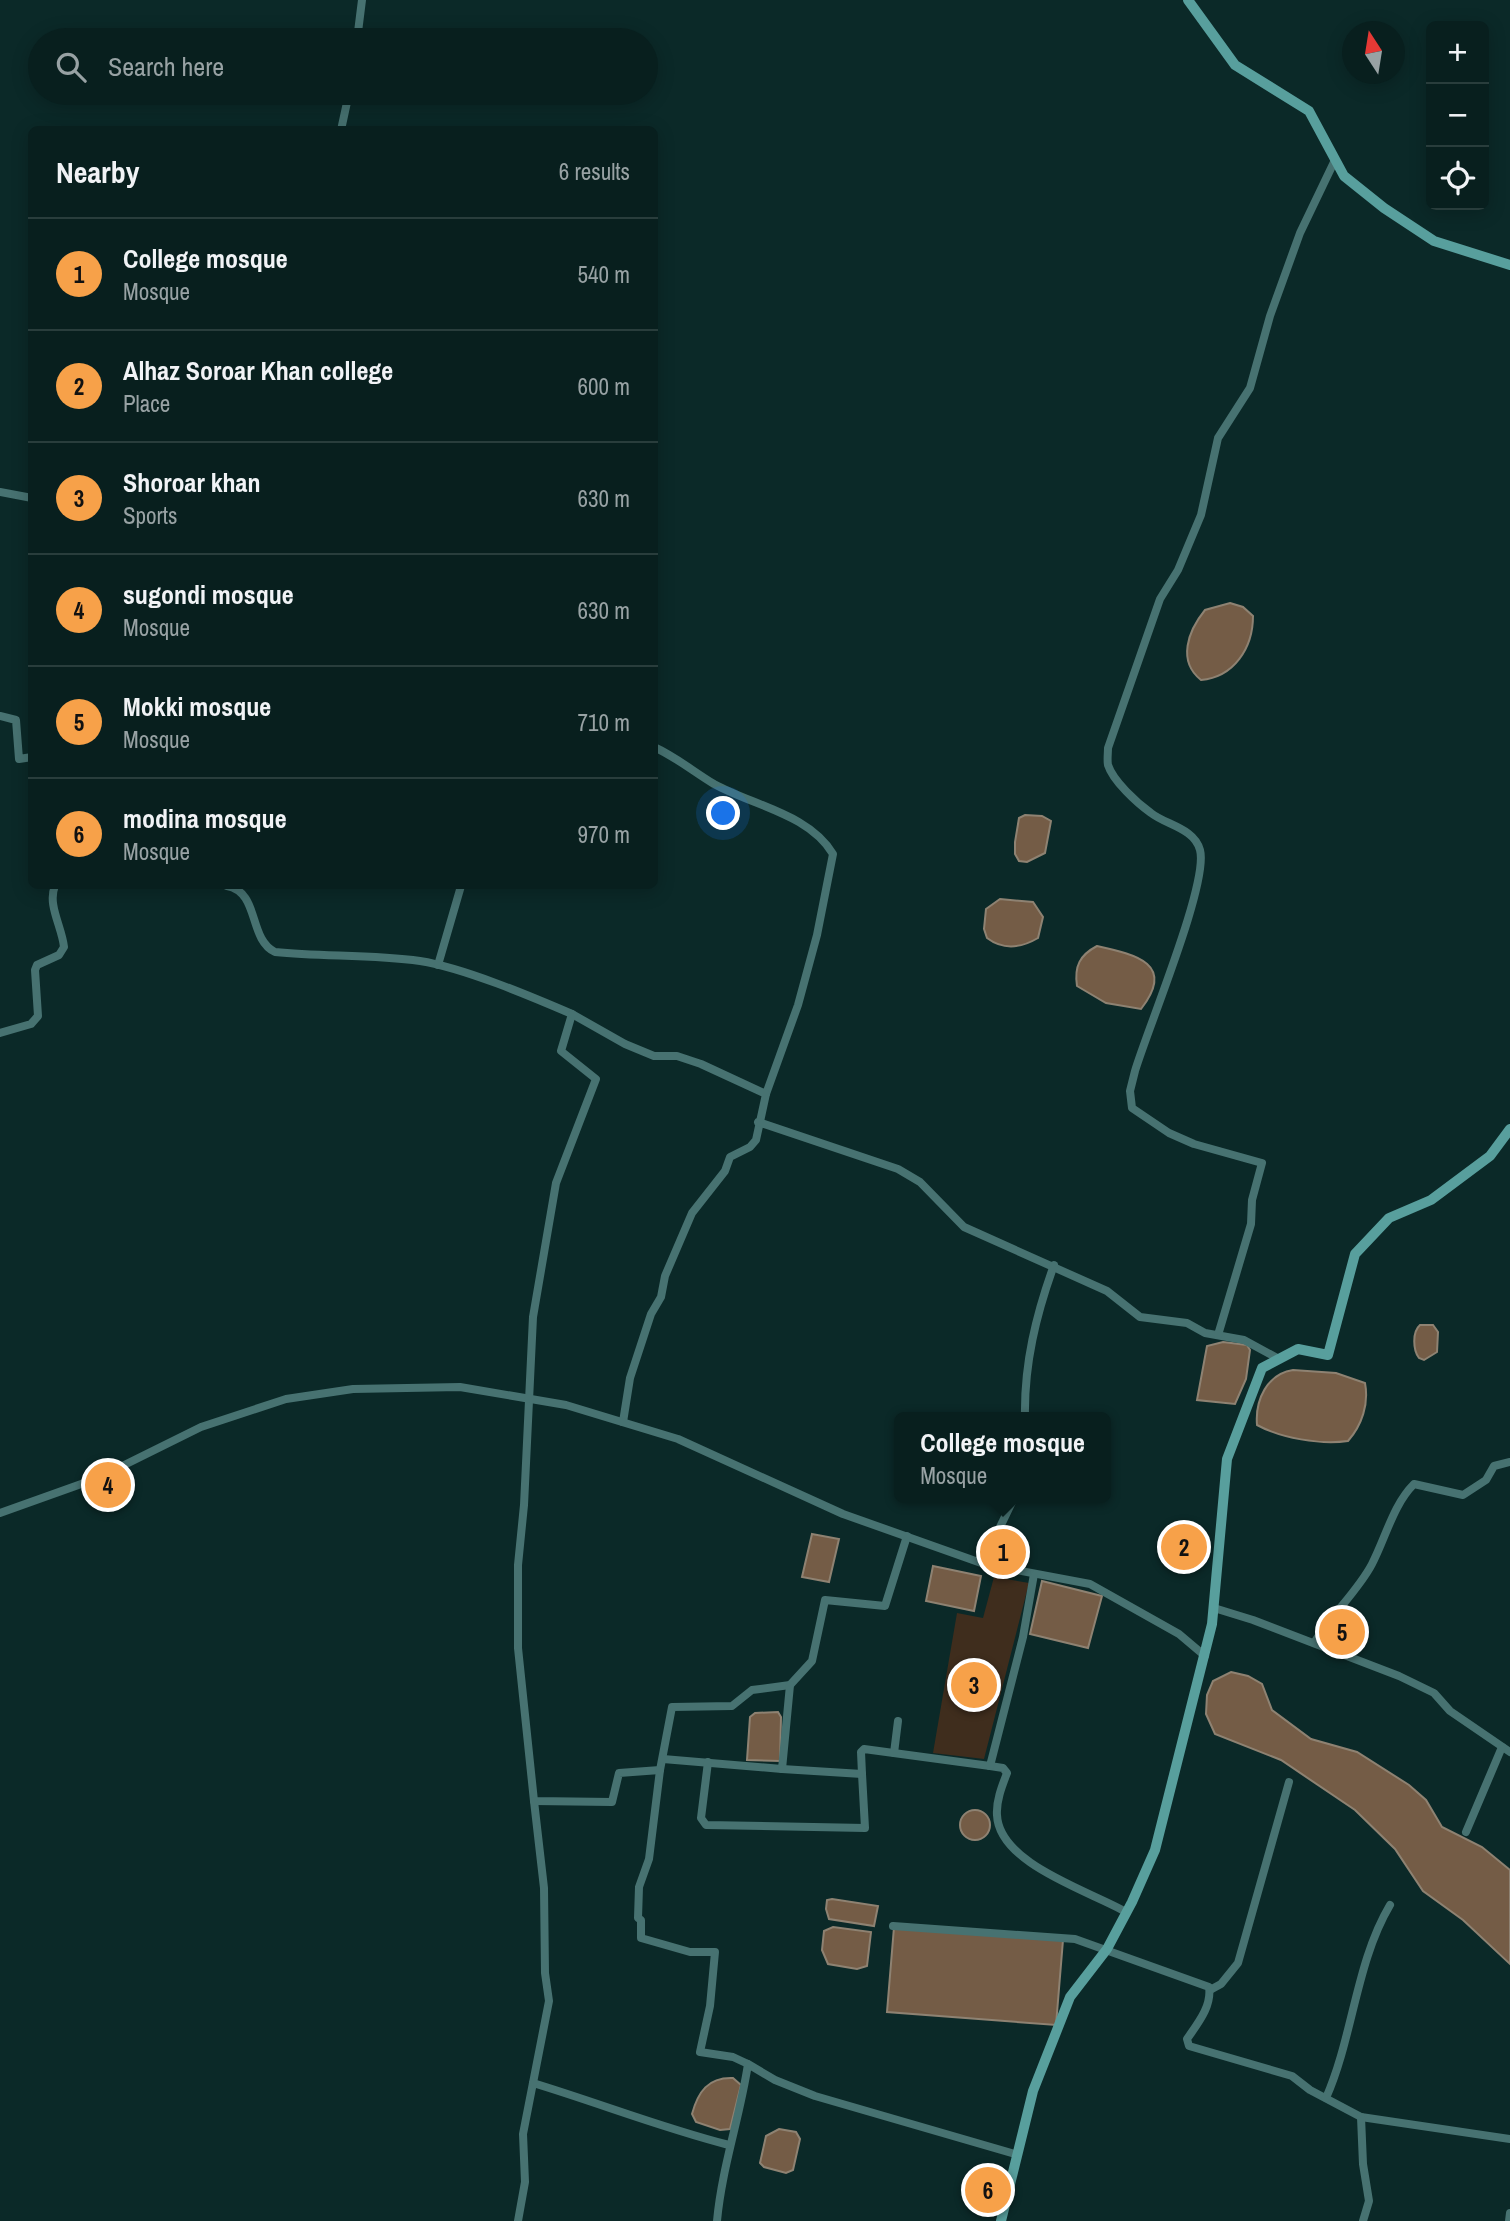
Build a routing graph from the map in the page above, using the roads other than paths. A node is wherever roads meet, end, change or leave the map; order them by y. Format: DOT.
graph roads {
  1 [pos="362,0"];
  2 [pos="1188,0"];
  3 [pos="358,28"];
  4 [pos="346,105"];
  5 [pos="342,126"];
  6 [pos="1335,160"];
  7 [pos="1510,265"];
  8 [pos="0,492"];
  9 [pos="28,497"];
  10 [pos="0,716"];
  11 [pos="658,749"];
  12 [pos="28,758"];
  13 [pos="54,889"];
  14 [pos="239,889"];
  15 [pos="460,889"];
  16 [pos="438,965"];
  17 [pos="572,1014"];
  18 [pos="0,1033"];
  19 [pos="766,1094"];
  20 [pos="758,1122"];
  21 [pos="1510,1129"];
  22 [pos="1054,1265"];
  23 [pos="1217,1335"];
  24 [pos="1279,1359"];
  25 [pos="529,1397"];
  26 [pos="1025,1412"];
  27 [pos="623,1422"];
  28 [pos="1510,1462"];
  29 [pos="1012,1503"];
  30 [pos="0,1513"];
  31 [pos="907,1536"];
  32 [pos="986,1564"];
  33 [pos="1034,1574"];
  34 [pos="1214,1608"];
  35 [pos="1314,1643"];
  36 [pos="1205,1656"];
  37 [pos="790,1685"];
  38 [pos="898,1721"];
  39 [pos="1506,1750"];
  40 [pos="894,1753"];
  41 [pos="663,1759"];
  42 [pos="708,1762"];
  43 [pos="990,1766"];
  44 [pos="782,1769"];
  45 [pos="660,1770"];
  46 [pos="862,1774"];
  47 [pos="1289,1783"];
  48 [pos="534,1801"];
  49 [pos="1466,1832"];
  50 [pos="1390,1906"];
  51 [pos="1126,1912"];
  52 [pos="893,1926"];
  53 [pos="1107,1949"];
  54 [pos="1210,1990"];
  55 [pos="748,2064"];
  56 [pos="533,2083"];
  57 [pos="1326,2098"];
  58 [pos="1361,2117"];
  59 [pos="1510,2139"];
  60 [pos="729,2145"];
  61 [pos="1015,2154"];
  62 [pos="1510,2213"];
  63 [pos="518,2221"];
  64 [pos="717,2221"];
  65 [pos="1001,2221"];
  66 [pos="1363,2221"];
  67 [pos="1509,2221"];
  1 -- 3 [label="street"];
  2 -- 6 [label="street"];
  4 -- 5 [label="street"];
  6 -- 7 [label="street"];
  6 -- 23 [label="street"];
  8 -- 9 [label="street"];
  10 -- 12 [label="street"];
  11 -- 19 [label="street"];
  13 -- 18 [label="street"];
  14 -- 16 [label="street"];
  15 -- 16 [label="street"];
  16 -- 17 [label="street"];
  17 -- 19 [label="street"];
  17 -- 25 [label="street"];
  19 -- 20 [label="street"];
  20 -- 22 [label="street"];
  20 -- 27 [label="street"];
  21 -- 24 [label="street"];
  22 -- 23 [label="street"];
  22 -- 26 [label="street"];
  23 -- 24 [label="street"];
  24 -- 34 [label="street"];
  25 -- 27 [label="street"];
  25 -- 30 [label="street"];
  25 -- 48 [label="street"];
  27 -- 31 [label="street"];
  28 -- 35 [label="street"];
  29 -- 32 [label="street"];
  31 -- 32 [label="street"];
  31 -- 37 [label="street"];
  32 -- 33 [label="street"];
  33 -- 36 [label="street"];
  33 -- 43 [label="street"];
  34 -- 35 [label="street"];
  34 -- 36 [label="street"];
  35 -- 39 [label="street"];
  36 -- 51 [label="street"];
  37 -- 41 [label="street"];
  37 -- 44 [label="street"];
  38 -- 40 [label="street"];
  39 -- 49 [label="street"];
  40 -- 43 [label="street"];
  40 -- 46 [label="street"];
  41 -- 42 [label="street"];
  41 -- 45 [label="street"];
  42 -- 44 [label="street"];
  42 -- 46 [label="street"];
  43 -- 51 [label="street"];
  44 -- 46 [label="street"];
  45 -- 48 [label="street"];
  45 -- 55 [label="street"];
  47 -- 54 [label="street"];
  48 -- 56 [label="street"];
  50 -- 57 [label="street"];
  51 -- 53 [label="street"];
  52 -- 53 [label="street"];
  53 -- 54 [label="street"];
  53 -- 61 [label="street"];
  54 -- 57 [label="street"];
  55 -- 60 [label="street"];
  55 -- 61 [label="street"];
  56 -- 60 [label="street"];
  56 -- 63 [label="street"];
  57 -- 58 [label="street"];
  58 -- 59 [label="street"];
  58 -- 66 [label="street"];
  60 -- 64 [label="street"];
  61 -- 65 [label="street"];
  62 -- 67 [label="street"];
}
